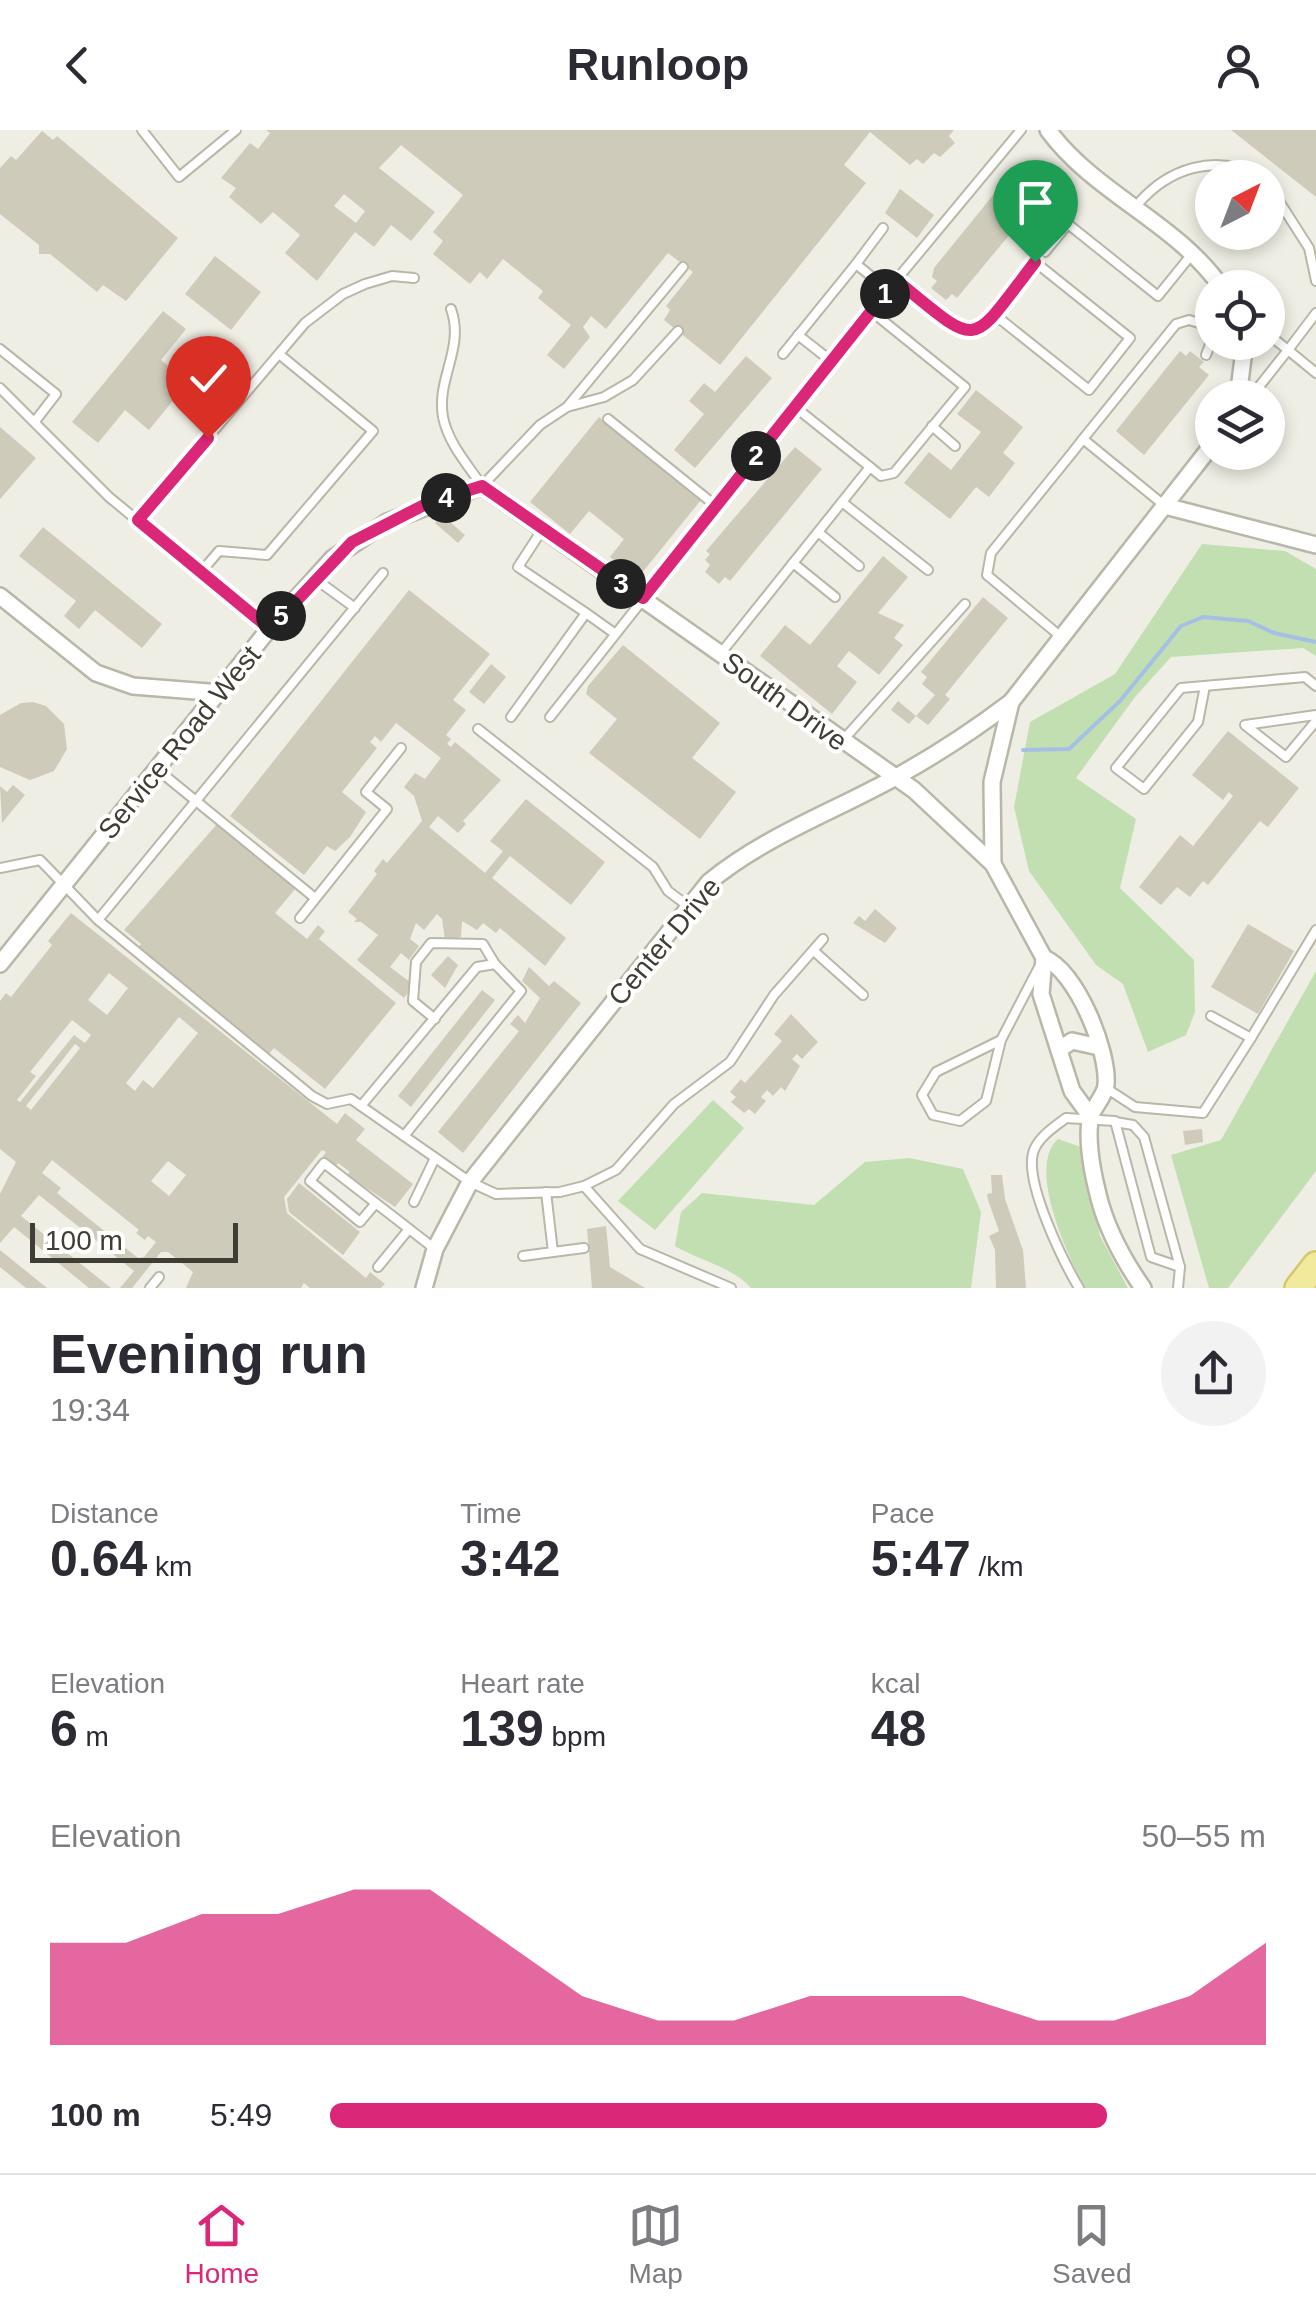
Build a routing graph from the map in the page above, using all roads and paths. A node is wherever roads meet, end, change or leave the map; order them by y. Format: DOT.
graph roads {
  1 [pos="142,130"];
  2 [pos="236,130"];
  3 [pos="1021,130"];
  4 [pos="1048,130"];
  5 [pos="1195,169"];
  6 [pos="1137,205"];
  7 [pos="1285,211"];
  8 [pos="883,228"];
  9 [pos="1045,252"];
  10 [pos="1193,253"];
  11 [pos="856,264"];
  12 [pos="682,268"];
  13 [pos="1207,270"];
  14 [pos="414,278"];
  15 [pos="896,280"];
  16 [pos="1316,281"];
  17 [pos="888,290"];
  18 [pos="451,309"];
  19 [pos="871,311"];
  20 [pos="1316,313"];
  21 [pos="995,314"];
  22 [pos="1195,321"];
  23 [pos="678,331"];
  24 [pos="798,335"];
  25 [pos="0,348"];
  26 [pos="1285,348"];
  27 [pos="1288,350"];
  28 [pos="279,354"];
  29 [pos="782,354"];
  30 [pos="831,361"];
  31 [pos="1316,373"];
  32 [pos="1264,380"];
  33 [pos="0,388"];
  34 [pos="795,406"];
  35 [pos="567,407"];
  36 [pos="608,419"];
  37 [pos="36,420"];
  38 [pos="932,426"];
  39 [pos="1084,439"];
  40 [pos="955,446"];
  41 [pos="870,467"];
  42 [pos="1195,467"];
  43 [pos="482,486"];
  44 [pos="842,502"];
  45 [pos="716,506"];
  46 [pos="1165,506"];
  47 [pos="138,520"];
  48 [pos="542,530"];
  49 [pos="818,532"];
  50 [pos="1316,544"];
  51 [pos="793,563"];
  52 [pos="859,566"];
  53 [pos="928,570"];
  54 [pos="201,572"];
  55 [pos="383,574"];
  56 [pos="314,578"];
  57 [pos="835,596"];
  58 [pos="643,598"];
  59 [pos="965,604"];
  60 [pos="3,605"];
  61 [pos="355,608"];
  62 [pos="586,613"];
  63 [pos="270,629"];
  64 [pos="614,634"];
  65 [pos="1060,636"];
  66 [pos="721,653"];
  67 [pos="1205,686"];
  68 [pos="1316,686"];
  69 [pos="221,693"];
  70 [pos="1011,702"];
  71 [pos="511,717"];
  72 [pos="550,717"];
  73 [pos="1316,718"];
  74 [pos="478,729"];
  75 [pos="841,742"];
  76 [pos="402,748"];
  77 [pos="158,770"];
  78 [pos="895,778"];
  79 [pos="198,803"];
  80 [pos="994,864"];
  81 [pos="0,868"];
  82 [pos="62,887"];
  83 [pos="316,898"];
  84 [pos="688,906"];
  85 [pos="300,918"];
  86 [pos="98,920"];
  87 [pos="1316,930"];
  88 [pos="823,940"];
  89 [pos="815,952"];
  90 [pos="1044,958"];
  91 [pos="0,964"];
  92 [pos="495,964"];
  93 [pos="1074,990"];
  94 [pos="863,995"];
  95 [pos="1211,1016"];
  96 [pos="434,1019"];
  97 [pos="1050,1020"];
  98 [pos="1251,1038"];
  99 [pos="1001,1040"];
  100 [pos="1099,1047"];
  101 [pos="1060,1049"];
  102 [pos="1106,1088"];
  103 [pos="362,1106"];
  104 [pos="1091,1116"];
  105 [pos="1115,1122"];
  106 [pos="404,1136"];
  107 [pos="435,1158"];
  108 [pos="470,1182"];
  109 [pos="584,1186"];
  110 [pos="546,1192"];
  111 [pos="414,1202"];
  112 [pos="376,1203"];
  113 [pos="410,1229"];
  114 [pos="435,1248"];
  115 [pos="584,1248"];
  116 [pos="553,1252"];
  117 [pos="523,1256"];
  118 [pos="1316,1265"];
  119 [pos="378,1266"];
  120 [pos="1180,1267"];
  121 [pos="159,1277"];
  122 [pos="150,1288"];
  123 [pos="424,1288"];
  124 [pos="731,1288"];
  125 [pos="1079,1288"];
  126 [pos="1144,1288"];
  127 [pos="1178,1288"];
  128 [pos="1298,1288"];
  1 -- 2 [label="lane"];
  3 -- 15 [label="lane"];
  4 -- 6 [label="street"];
  5 -- 6 [label="lane"];
  6 -- 10 [label="street"];
  7 -- 16 [label="lane"];
  8 -- 11 [label="lane"];
  9 -- 10 [label="lane"];
  10 -- 13 [label="street"];
  11 -- 17 [label="lane"];
  11 -- 24 [label="lane"];
  12 -- 35 [label="lane"];
  14 -- 28 [label="lane"];
  15 -- 17 [label="lane"];
  15 -- 21 [label="lane"];
  17 -- 19 [label="lane"];
  18 -- 43 [label="lane"];
  19 -- 30 [label="lane"];
  19 -- 38 [label="lane"];
  20 -- 27 [label="lane"];
  21 -- 21 [label="lane"];
  22 -- 39 [label="lane"];
  23 -- 35 [label="lane"];
  24 -- 29 [label="lane"];
  24 -- 30 [label="lane"];
  25 -- 37 [label="lane"];
  26 -- 27 [label="lane"];
  27 -- 31 [label="lane"];
  27 -- 32 [label="lane"];
  28 -- 47 [label="lane"];
  28 -- 54 [label="lane"];
  30 -- 34 [label="lane"];
  33 -- 37 [label="lane"];
  34 -- 41 [label="lane"];
  34 -- 45 [label="lane"];
  35 -- 43 [label="lane"];
  36 -- 45 [label="lane"];
  37 -- 47 [label="lane"];
  38 -- 40 [label="lane"];
  38 -- 41 [label="lane"];
  39 -- 46 [label="lane"];
  39 -- 65 [label="lane"];
  41 -- 44 [label="lane"];
  42 -- 46 [label="street, Center Drive"];
  43 -- 48 [label="street, South Drive"];
  43 -- 56 [label="street, Service Road West"];
  44 -- 49 [label="lane"];
  44 -- 53 [label="lane"];
  45 -- 58 [label="lane"];
  46 -- 50 [label="street"];
  46 -- 65 [label="street, Center Drive"];
  47 -- 54 [label="lane"];
  48 -- 58 [label="street, South Drive"];
  48 -- 62 [label="lane"];
  49 -- 51 [label="lane"];
  49 -- 52 [label="lane"];
  51 -- 57 [label="lane"];
  51 -- 66 [label="lane"];
  54 -- 63 [label="lane"];
  55 -- 61 [label="lane"];
  56 -- 61 [label="lane"];
  56 -- 63 [label="street, Service Road West"];
  58 -- 64 [label="lane"];
  58 -- 66 [label="street, South Drive"];
  59 -- 75 [label="lane"];
  60 -- 69 [label="street"];
  61 -- 79 [label="lane"];
  62 -- 64 [label="lane"];
  62 -- 71 [label="lane"];
  63 -- 69 [label="street, Service Road West"];
  64 -- 72 [label="lane"];
  65 -- 70 [label="street, Center Drive"];
  66 -- 75 [label="street, South Drive"];
  67 -- 67 [label="lane"];
  67 -- 68 [label="lane"];
  69 -- 77 [label="street, Service Road West"];
  70 -- 78 [label="street, Center Drive"];
  70 -- 80 [label="street, Center Drive"];
  73 -- 73 [label="lane"];
  74 -- 84 [label="lane"];
  75 -- 78 [label="street, South Drive"];
  76 -- 83 [label="lane"];
  77 -- 79 [label="lane"];
  77 -- 82 [label="street, Service Road West"];
  78 -- 80 [label="street, South Drive"];
  78 -- 84 [label="street, Center Drive"];
  79 -- 83 [label="lane"];
  79 -- 86 [label="lane"];
  80 -- 90 [label="street, South Drive"];
  81 -- 82 [label="lane"];
  82 -- 86 [label="lane"];
  82 -- 91 [label="street, Service Road West"];
  83 -- 85 [label="lane"];
  84 -- 108 [label="street, Center Drive"];
  86 -- 103 [label="lane"];
  87 -- 98 [label="lane"];
  88 -- 89 [label="lane"];
  89 -- 94 [label="lane"];
  89 -- 109 [label="lane"];
  90 -- 93 [label="street, South Drive"];
  90 -- 97 [label="street, South Drive"];
  90 -- 99 [label="lane"];
  92 -- 96 [label="lane"];
  92 -- 96 [label="lane"];
  92 -- 106 [label="lane"];
  93 -- 97 [label="street"];
  93 -- 100 [label="street, South Drive"];
  95 -- 98 [label="lane"];
  96 -- 103 [label="lane"];
  97 -- 101 [label="street, South Drive"];
  98 -- 102 [label="lane"];
  99 -- 99 [label="lane"];
  100 -- 101 [label="street"];
  100 -- 102 [label="street, South Drive"];
  101 -- 104 [label="street, South Drive"];
  102 -- 104 [label="street"];
  103 -- 106 [label="lane"];
  104 -- 105 [label="lane"];
  104 -- 125 [label="lane"];
  104 -- 126 [label="street, South Drive"];
  105 -- 120 [label="lane"];
  105 -- 120 [label="lane"];
  106 -- 107 [label="lane"];
  107 -- 108 [label="lane"];
  107 -- 111 [label="lane"];
  108 -- 110 [label="lane"];
  108 -- 114 [label="street, Center Drive"];
  109 -- 110 [label="lane"];
  109 -- 124 [label="lane"];
  110 -- 116 [label="lane"];
  112 -- 112 [label="lane"];
  112 -- 113 [label="lane"];
  113 -- 114 [label="lane"];
  113 -- 119 [label="lane"];
  114 -- 123 [label="street, Center Drive"];
  115 -- 116 [label="lane"];
  116 -- 117 [label="lane"];
  118 -- 128 [label="main road"];
  120 -- 127 [label="lane"];
  121 -- 122 [label="lane"];
}
